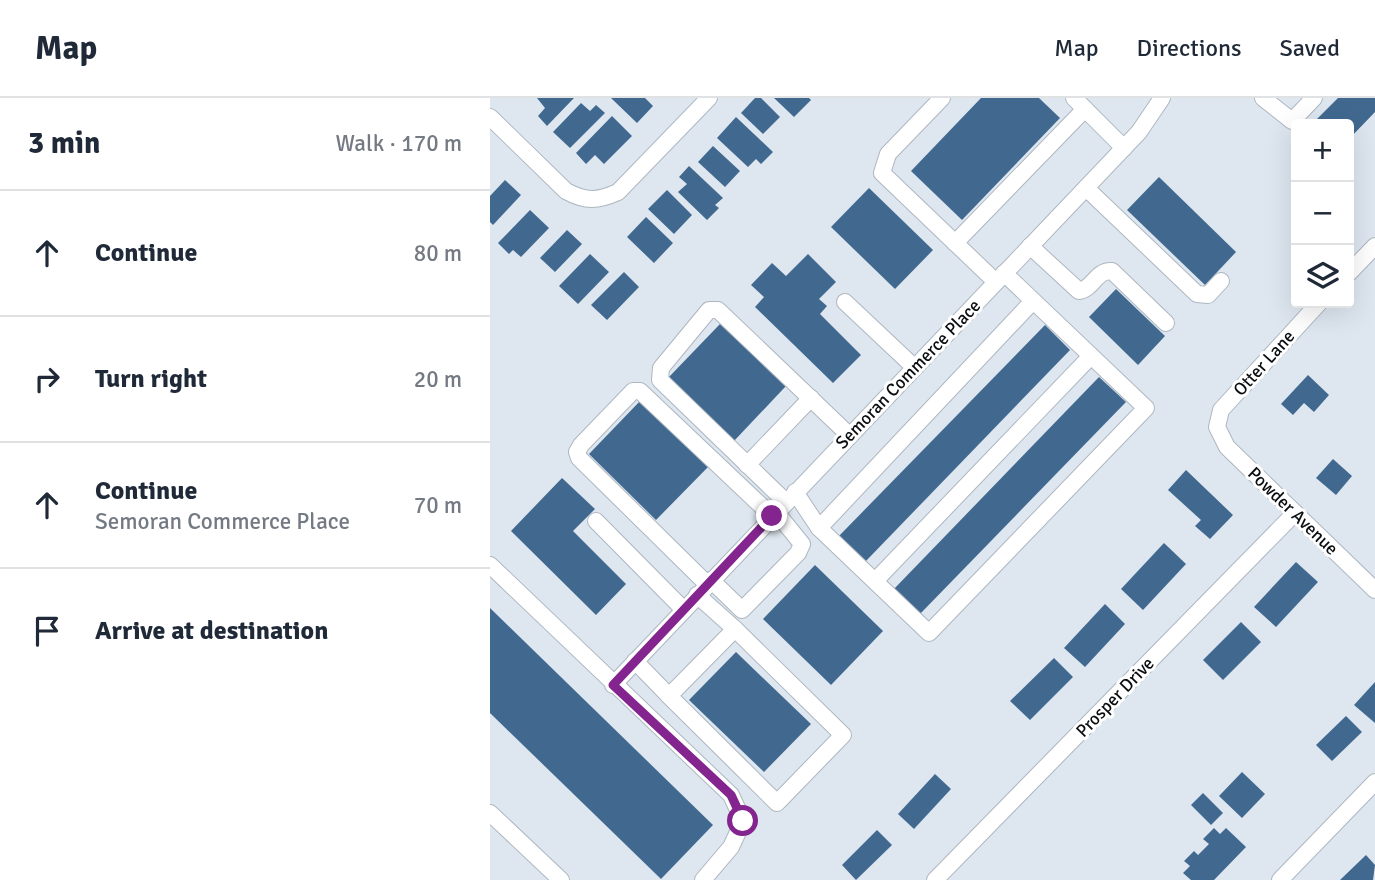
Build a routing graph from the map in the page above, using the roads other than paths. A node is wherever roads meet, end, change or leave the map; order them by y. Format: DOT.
graph roads {
  1 [pos="709,98"];
  2 [pos="942,98"];
  3 [pos="1162,98"];
  4 [pos="1263,98"];
  5 [pos="1314,98"];
  6 [pos="1079,104"];
  7 [pos="490,117"];
  8 [pos="1124,148"];
  9 [pos="1086,188"];
  10 [pos="955,243"];
  11 [pos="1030,246"];
  12 [pos="1375,246"];
  13 [pos="1354,268"];
  14 [pos="1000,277"];
  15 [pos="1221,281"];
  16 [pos="1033,301"];
  17 [pos="845,302"];
  18 [pos="1315,308"];
  19 [pos="1166,323"];
  20 [pos="1091,356"];
  21 [pos="914,367"];
  22 [pos="811,398"];
  23 [pos="1217,427"];
  24 [pos="849,435"];
  25 [pos="747,465"];
  26 [pos="782,505"];
  27 [pos="1295,513"];
  28 [pos="596,521"];
  29 [pos="819,528"];
  30 [pos="490,565"];
  31 [pos="875,581"];
  32 [pos="705,586"];
  33 [pos="1375,590"];
  34 [pos="683,609"];
  35 [pos="735,629"];
  36 [pos="635,661"];
  37 [pos="613,685"];
  38 [pos="669,696"];
  39 [pos="1375,782"];
  40 [pos="490,813"];
  41 [pos="561,880"];
  42 [pos="703,880"];
  43 [pos="935,880"];
  44 [pos="1279,880"];
  1 -- 7 [label="street"];
  2 -- 10 [label="street"];
  3 -- 8 [label="street, Semoran Commerce Place"];
  4 -- 5 [label="street"];
  6 -- 8 [label="street"];
  6 -- 10 [label="street"];
  8 -- 9 [label="street, Semoran Commerce Place"];
  9 -- 11 [label="street, Semoran Commerce Place"];
  9 -- 15 [label="street"];
  10 -- 14 [label="street"];
  11 -- 14 [label="street, Semoran Commerce Place"];
  11 -- 19 [label="street"];
  12 -- 13 [label="street"];
  14 -- 16 [label="street"];
  14 -- 21 [label="street, Semoran Commerce Place"];
  16 -- 20 [label="street"];
  16 -- 29 [label="street"];
  17 -- 21 [label="street"];
  18 -- 23 [label="street, Otter Lane"];
  20 -- 31 [label="street"];
  20 -- 31 [label="street"];
  21 -- 24 [label="street, Semoran Commerce Place"];
  22 -- 24 [label="street"];
  22 -- 25 [label="street"];
  22 -- 25 [label="street"];
  23 -- 27 [label="street, Powder Avenue"];
  24 -- 26 [label="street, Semoran Commerce Place"];
  25 -- 26 [label="street"];
  26 -- 29 [label="street"];
  26 -- 32 [label="street, Semoran Commerce Place"];
  26 -- 32 [label="street"];
  26 -- 32 [label="street"];
  27 -- 33 [label="street, Powder Avenue"];
  27 -- 43 [label="street, Prosper Drive"];
  28 -- 34 [label="street"];
  29 -- 31 [label="street"];
  30 -- 37 [label="street"];
  32 -- 34 [label="street, Semoran Commerce Place"];
  32 -- 35 [label="street"];
  34 -- 36 [label="street, Semoran Commerce Place"];
  35 -- 38 [label="street"];
  35 -- 38 [label="street"];
  36 -- 37 [label="street, Semoran Commerce Place"];
  36 -- 38 [label="street"];
  37 -- 42 [label="street"];
  39 -- 44 [label="street"];
  40 -- 41 [label="street"];
}
